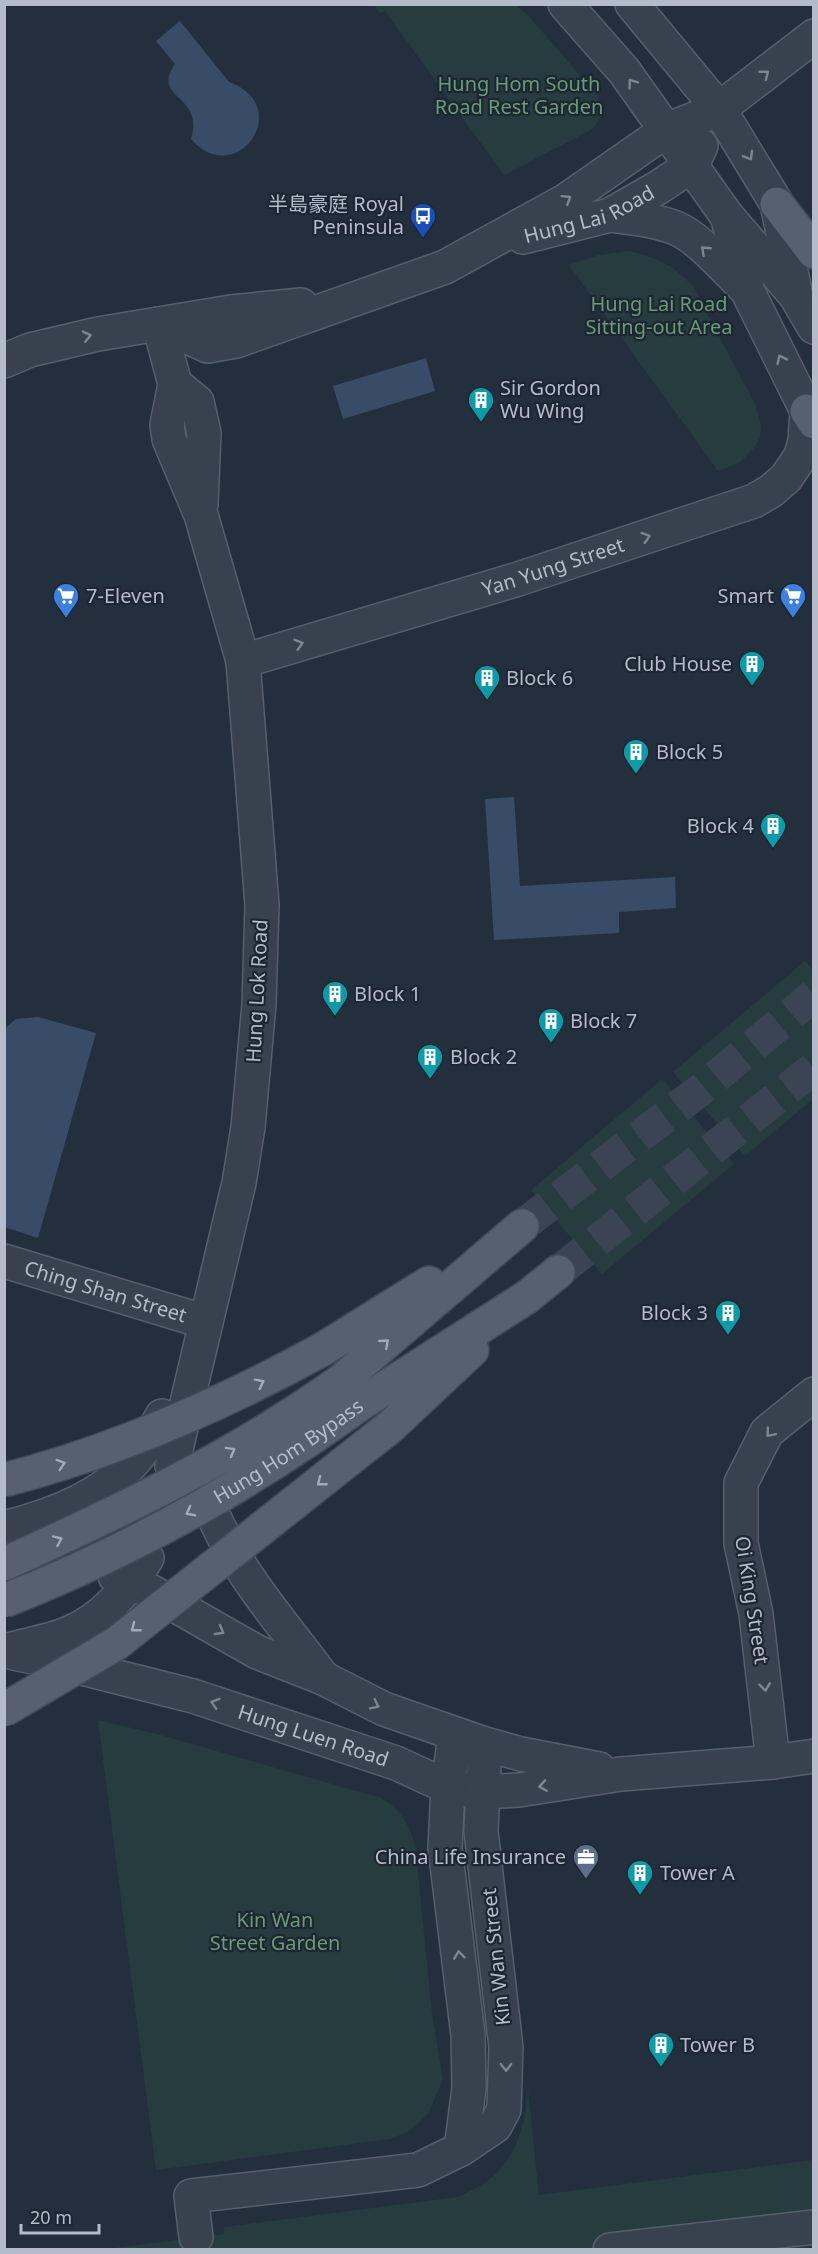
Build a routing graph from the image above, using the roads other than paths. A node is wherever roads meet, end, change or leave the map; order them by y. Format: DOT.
graph roads {
  1 [pos="565,4"];
  2 [pos="632,4"];
  3 [pos="813,36"];
  4 [pos="719,109"];
  5 [pos="667,130"];
  6 [pos="692,165"];
  7 [pos="777,204"];
  8 [pos="610,215"];
  9 [pos="727,216"];
  10 [pos="480,248"];
  11 [pos="813,252"];
  12 [pos="747,290"];
  13 [pos="796,296"];
  14 [pos="159,324"];
  15 [pos="813,327"];
  16 [pos="13,353"];
  17 [pos="810,417"];
  18 [pos="243,661"];
  19 [pos="4,1261"];
  20 [pos="202,1337"];
  21 [pos="813,1394"];
  22 [pos="186,1458"];
  23 [pos="4,1480"];
  24 [pos="216,1521"];
  25 [pos="7,1548"];
  26 [pos="4,1601"];
  27 [pos="5,1651"];
  28 [pos="323,1678"];
  29 [pos="4,1710"];
  30 [pos="470,1740"];
  31 [pos="813,1756"];
  32 [pos="773,1762"];
  33 [pos="621,1774"];
  34 [pos="448,1786"];
  35 [pos="483,1792"];
  36 [pos="461,2148"];
  37 [pos="813,2227"];
  38 [pos="196,2237"];
  39 [pos="610,2250"];
  5 -- 1 [label="street, one-way"];
  2 -- 4 [label="street"];
  4 -- 3 [label="street, one-way"];
  4 -- 5 [label="street, Hung Lai Road"];
  4 -- 6 [label="street"];
  4 -- 7 [label="street, one-way"];
  5 -- 6 [label="street"];
  10 -- 5 [label="street, Hung Lai Road, one-way"];
  6 -- 8 [label="street, Hung Lai Road"];
  6 -- 9 [label="street"];
  7 -- 11 [label="main road"];
  7 -- 13 [label="street"];
  8 -- 10 [label="street, Hung Lai Road"];
  12 -- 8 [label="street, one-way"];
  9 -- 12 [label="street"];
  9 -- 13 [label="street"];
  10 -- 14 [label="street, Hung Lai Road"];
  17 -- 12 [label="street, one-way"];
  13 -- 15 [label="street"];
  16 -- 14 [label="street, one-way"];
  14 -- 18 [label="street, Hung Lok Road"];
  18 -- 17 [label="street, Yan Yung Street, one-way"];
  18 -- 20 [label="street, Hung Lok Road"];
  19 -- 20 [label="street, Ching Shan Street"];
  20 -- 22 [label="street, Hung Lok Road"];
  20 -- 25 [label="street"];
  21 -- 32 [label="street, Oi King Street, one-way"];
  23 -- 25 [label="main road, Hung Hom Bypass, bridge"];
  24 -- 28 [label="street"];
  26 -- 29 [label="main road, Hung Hom Bypass, bridge"];
  27 -- 28 [label="street, Hung Luen Road, one-way"];
  34 -- 27 [label="street, Hung Luen Road, one-way"];
  28 -- 30 [label="street, Hung Luen Road, one-way"];
  30 -- 33 [label="street, Hung Luen Road"];
  30 -- 34 [label="street, Kin Wan Street"];
  30 -- 35 [label="street, Kin Wan Street"];
  31 -- 32 [label="street, Hung Luen Road"];
  32 -- 33 [label="street, Hung Luen Road"];
  33 -- 35 [label="street, Hung Luen Road, one-way"];
  34 -- 35 [label="street, Hung Luen Road"];
  36 -- 34 [label="street, Kin Wan Street, one-way"];
  35 -- 36 [label="street, Kin Wan Street, one-way"];
  36 -- 38 [label="street, Kin Wan Street"];
  37 -- 39 [label="street"];
}
